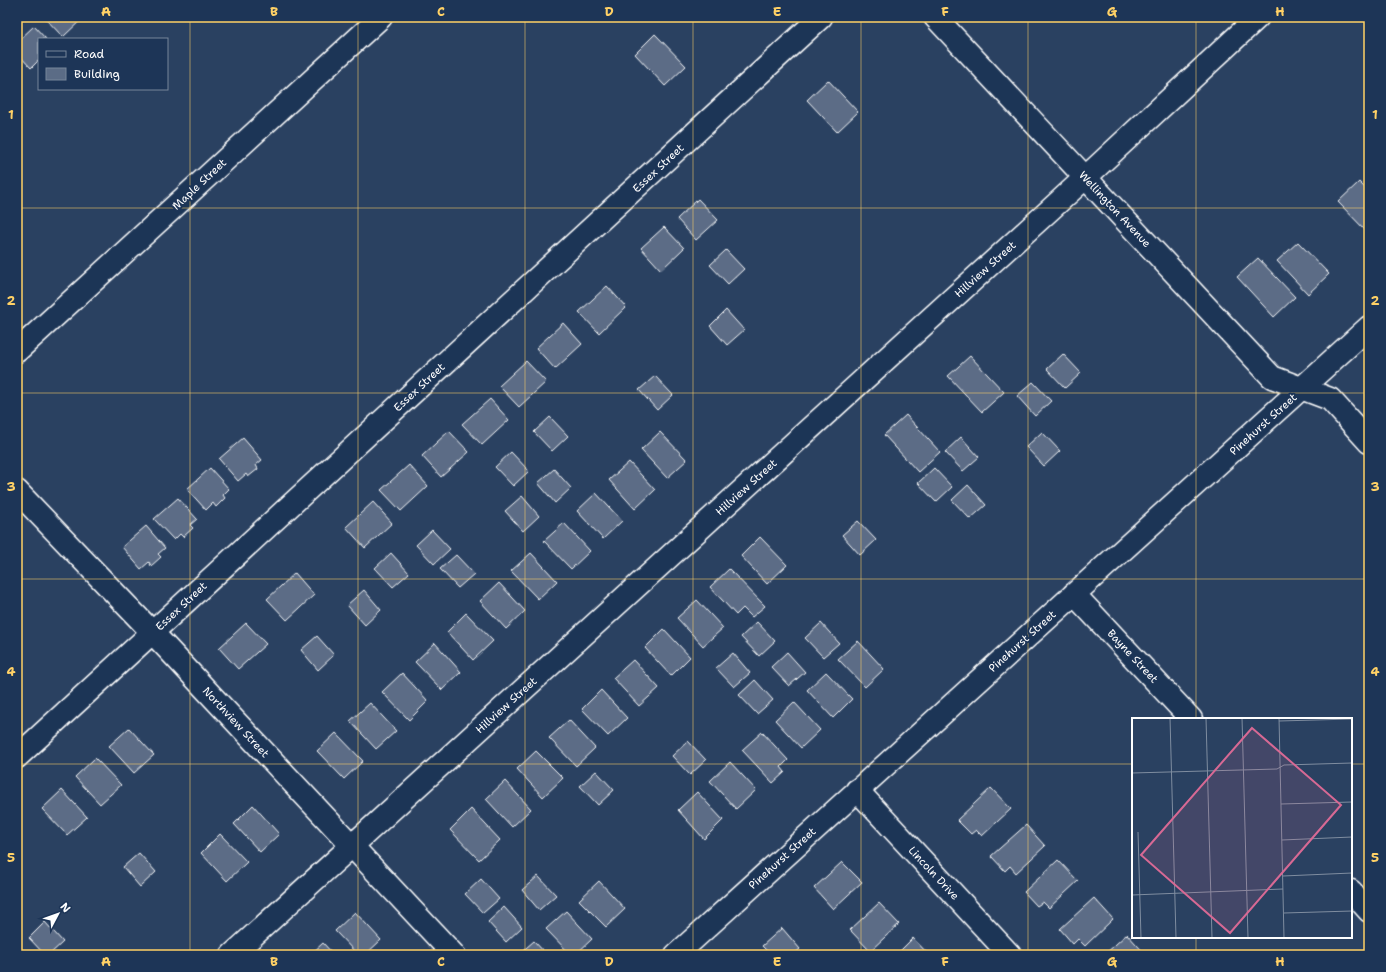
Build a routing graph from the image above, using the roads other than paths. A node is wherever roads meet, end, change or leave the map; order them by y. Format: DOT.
graph roads {
  1 [pos="381,17"];
  2 [pos="821,17"];
  3 [pos="935,17"];
  4 [pos="1258,17"];
  5 [pos="1086,177"];
  6 [pos="1369,327"];
  7 [pos="17,351"];
  8 [pos="1302,389"];
  9 [pos="1369,442"];
  10 [pos="17,491"];
  11 [pos="1074,594"];
  12 [pos="152,632"];
  13 [pos="1190,718"];
  14 [pos="17,757"];
  15 [pos="857,790"];
  16 [pos="352,846"];
  17 [pos="1352,892"];
  18 [pos="1369,910"];
  19 [pos="232,955"];
  20 [pos="454,955"];
  21 [pos="676,955"];
  22 [pos="1010,955"];
  1 -- 7 [label="street, Maple Street"];
  2 -- 12 [label="street, Essex Street"];
  3 -- 5 [label="street, Wellington Avenue"];
  4 -- 5 [label="street, Hillview Street"];
  5 -- 8 [label="street, Wellington Avenue"];
  5 -- 16 [label="street, Hillview Street"];
  6 -- 8 [label="street, Pinehurst Street"];
  8 -- 9 [label="street, Wellington Avenue"];
  8 -- 11 [label="street, Pinehurst Street"];
  10 -- 12 [label="street, Northview Street"];
  11 -- 13 [label="street, Bayne Street"];
  11 -- 15 [label="street, Pinehurst Street"];
  12 -- 14 [label="street, Essex Street"];
  12 -- 16 [label="street, Northview Street"];
  15 -- 21 [label="street, Pinehurst Street"];
  15 -- 22 [label="street, Lincoln Drive"];
  16 -- 19 [label="street, Hillview Street"];
  16 -- 20 [label="street, Northview Street"];
  17 -- 18 [label="street"];
}
